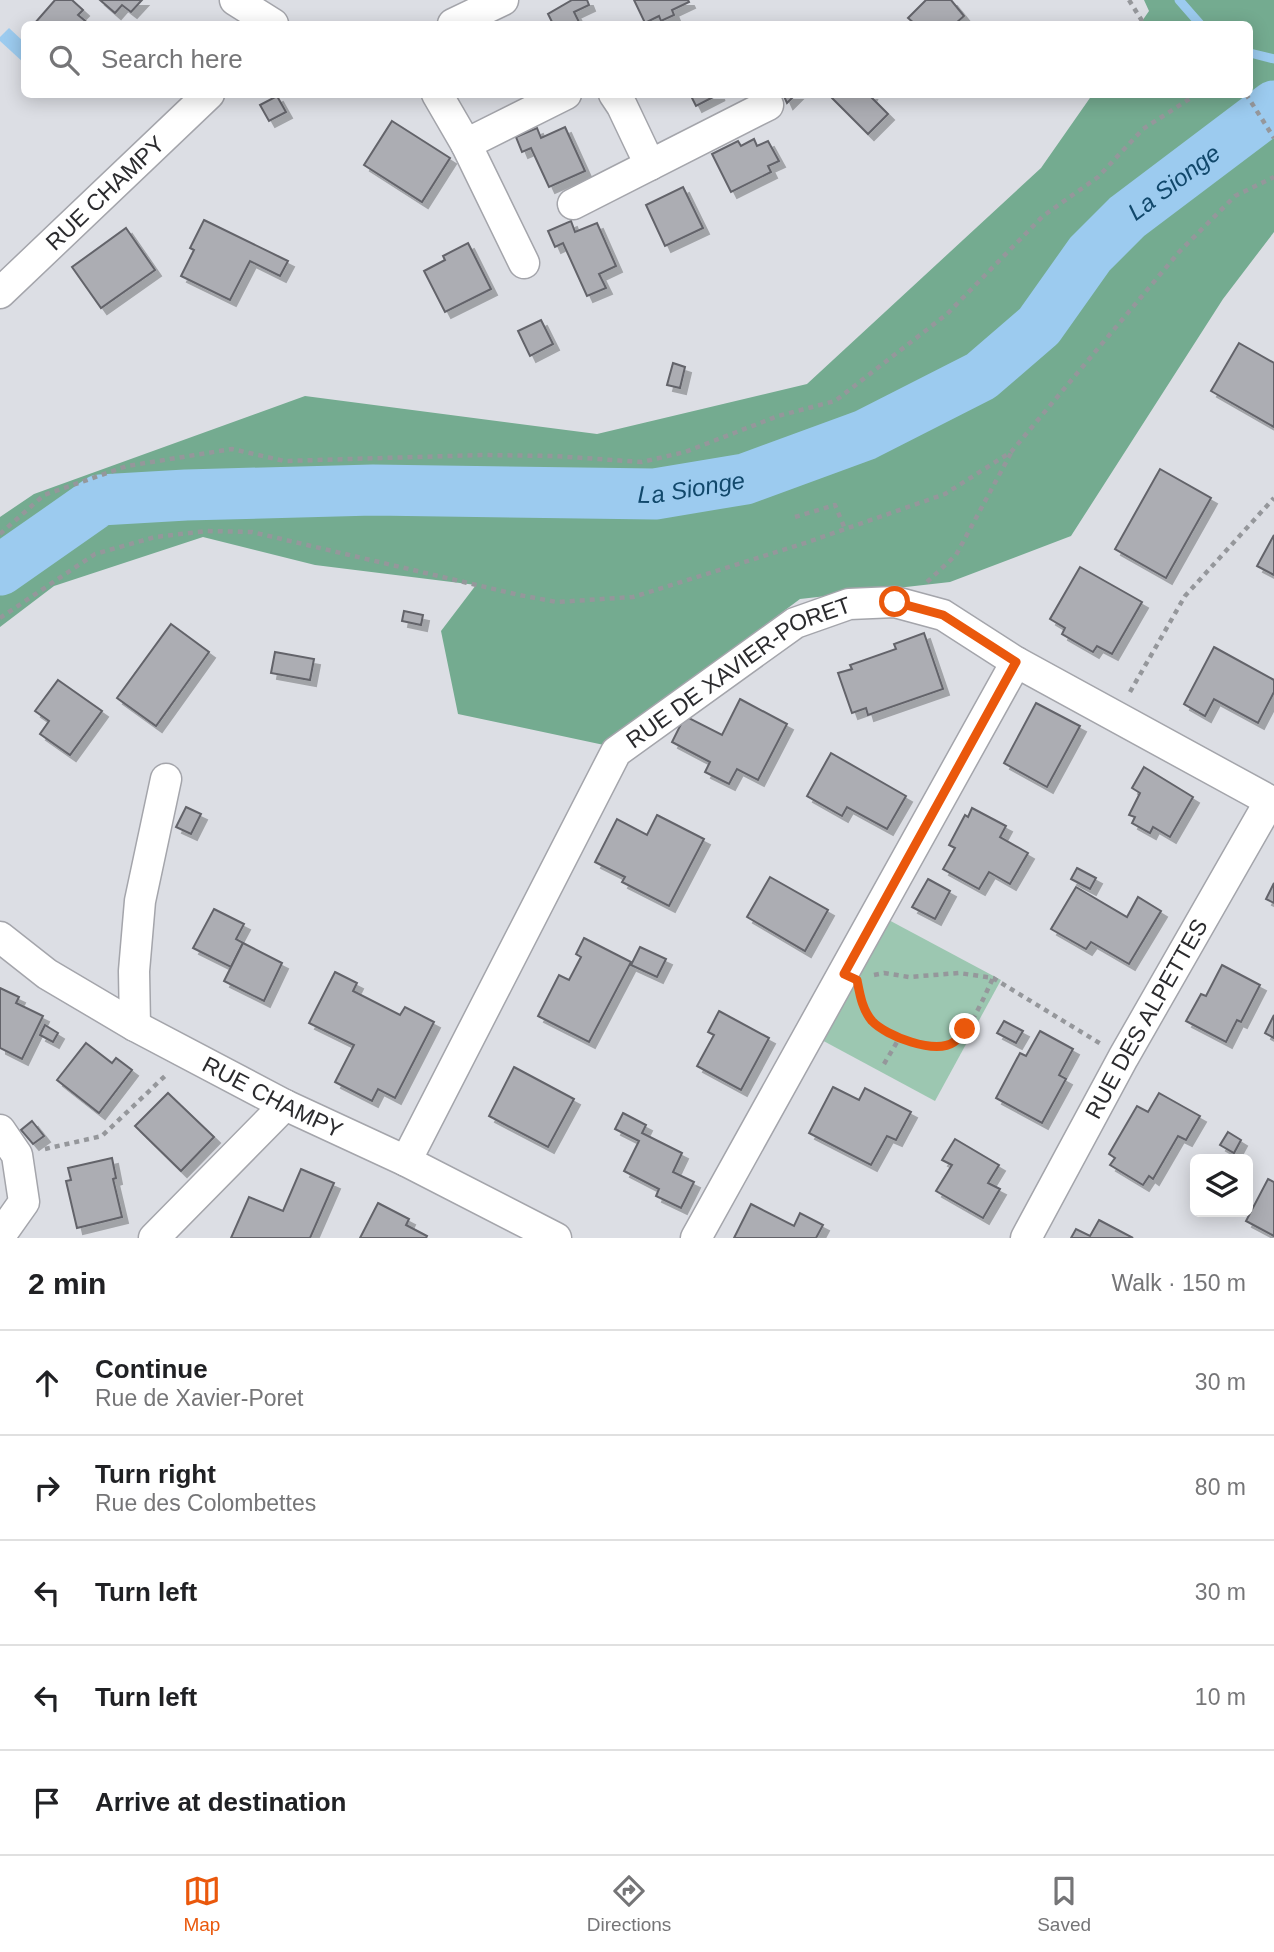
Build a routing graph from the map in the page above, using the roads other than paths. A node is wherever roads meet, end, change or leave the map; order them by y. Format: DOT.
graph roads {
  1 [pos="235,0"];
  2 [pos="502,0"];
  3 [pos="268,21"];
  4 [pos="459,21"];
  5 [pos="205,98"];
  6 [pos="439,98"];
  7 [pos="558,98"];
  8 [pos="617,98"];
  9 [pos="768,105"];
  10 [pos="466,144"];
  11 [pos="650,165"];
  12 [pos="573,204"];
  13 [pos="524,264"];
  14 [pos="0,293"];
  15 [pos="1016,662"];
  16 [pos="166,779"];
  17 [pos="1272,802"];
  18 [pos="0,937"];
  19 [pos="135,1026"];
  20 [pos="285,1105"];
  21 [pos="0,1130"];
  22 [pos="406,1161"];
  23 [pos="0,1236"];
  24 [pos="154,1238"];
  25 [pos="556,1238"];
  26 [pos="696,1238"];
  27 [pos="1026,1238"];
  1 -- 3 [label="street"];
  2 -- 4 [label="street"];
  5 -- 14 [label="street, RUE CHAMPY"];
  6 -- 10 [label="street"];
  7 -- 10 [label="street"];
  8 -- 11 [label="street"];
  9 -- 11 [label="street"];
  10 -- 13 [label="street"];
  11 -- 12 [label="street"];
  15 -- 17 [label="street, RUE DE XAVIER-PORET"];
  15 -- 22 [label="street, RUE DE XAVIER-PORET"];
  15 -- 26 [label="street"];
  16 -- 19 [label="street"];
  17 -- 27 [label="street, RUE DES ALPETTES"];
  18 -- 19 [label="street, RUE CHAMPY"];
  19 -- 20 [label="street, RUE CHAMPY"];
  20 -- 22 [label="street, RUE CHAMPY"];
  20 -- 24 [label="street"];
  21 -- 23 [label="street"];
  22 -- 25 [label="street, RUE CHAMPY"];
}
